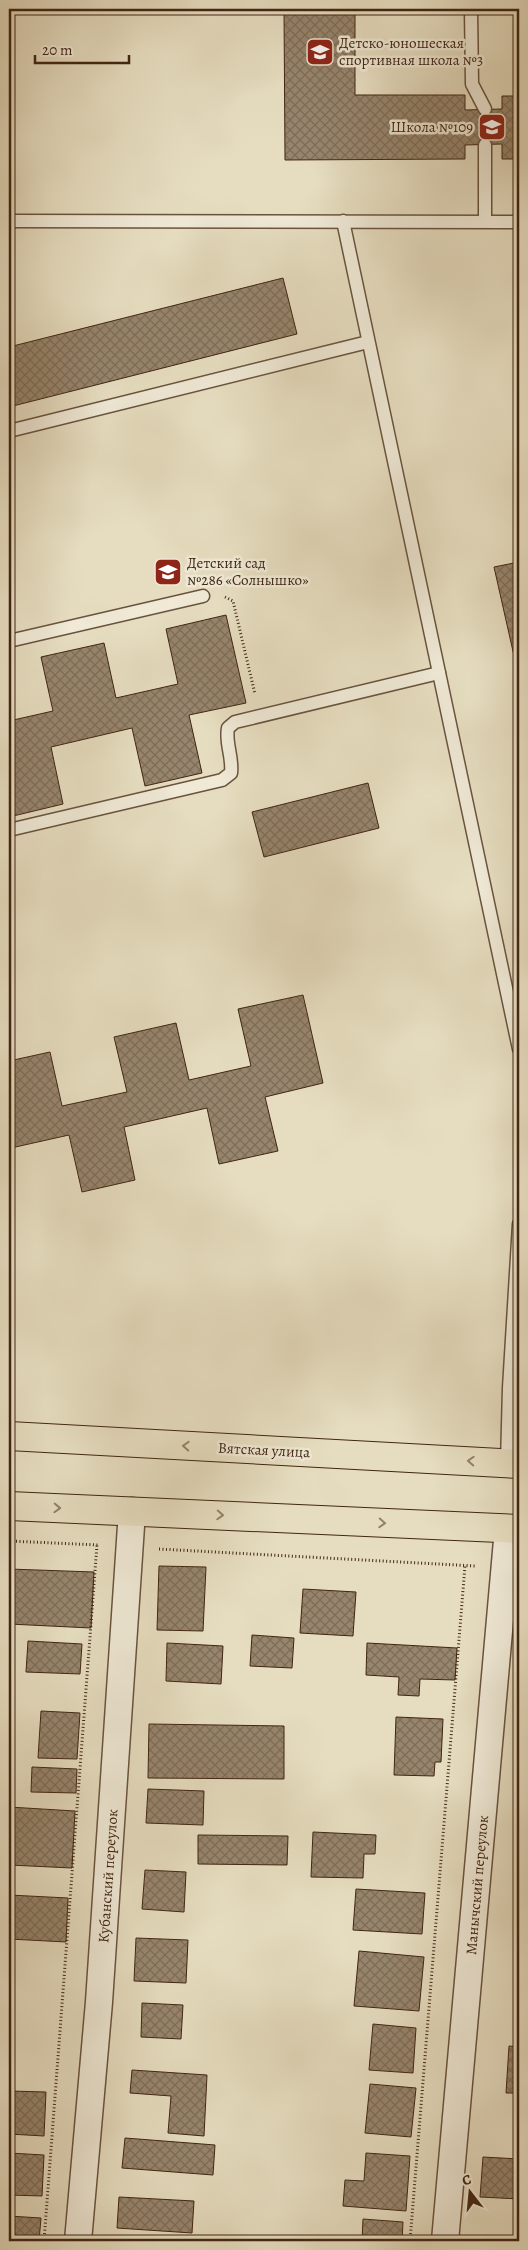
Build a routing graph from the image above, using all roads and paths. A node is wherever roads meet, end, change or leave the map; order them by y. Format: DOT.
graph roads {
  1 [pos="471,9"];
  2 [pos="485,109"];
  3 [pos="485,145"];
  4 [pos="9,221"];
  5 [pos="343,221"];
  6 [pos="485,221"];
  7 [pos="519,222"];
  8 [pos="368,342"];
  9 [pos="9,431"];
  10 [pos="203,596"];
  11 [pos="9,641"];
  12 [pos="439,672"];
  13 [pos="260,716"];
  14 [pos="9,830"];
  15 [pos="519,1049"];
  16 [pos="519,1224"];
  17 [pos="514,1388"];
  18 [pos="9,1436"];
  19 [pos="513,1463"];
  20 [pos="9,1506"];
  21 [pos="132,1511"];
  22 [pos="514,1529"];
  23 [pos="9,1541"];
  24 [pos="97,1545"];
  25 [pos="129,1547"];
  26 [pos="464,1566"];
  27 [pos="504,1568"];
  28 [pos="44,2241"];
  29 [pos="78,2241"];
  30 [pos="410,2241"];
  31 [pos="445,2241"];
  1 -- 2 [label="lane"];
  3 -- 6 [label="lane"];
  4 -- 5 [label="lane"];
  5 -- 6 [label="lane"];
  5 -- 8 [label="lane"];
  6 -- 7 [label="lane"];
  8 -- 9 [label="lane"];
  8 -- 12 [label="lane"];
  10 -- 11 [label="lane"];
  10 -- 13 [label="path"];
  12 -- 13 [label="lane"];
  12 -- 15 [label="lane"];
  13 -- 14 [label="lane"];
  16 -- 17 [label="lane"];
  17 -- 19 [label="lane"];
  19 -- 18 [label="main road, Вятская улица, one-way"];
  20 -- 21 [label="main road, one-way"];
  21 -- 22 [label="main road, one-way"];
  21 -- 25 [label="street, Кубанский переулок"];
  22 -- 27 [label="street, Манычский переулок"];
  23 -- 24 [label="path"];
  24 -- 25 [label="path"];
  24 -- 28 [label="path"];
  25 -- 26 [label="path"];
  25 -- 29 [label="street, Кубанский переулок"];
  26 -- 27 [label="path"];
  26 -- 30 [label="path"];
  27 -- 31 [label="street, Манычский переулок"];
}
